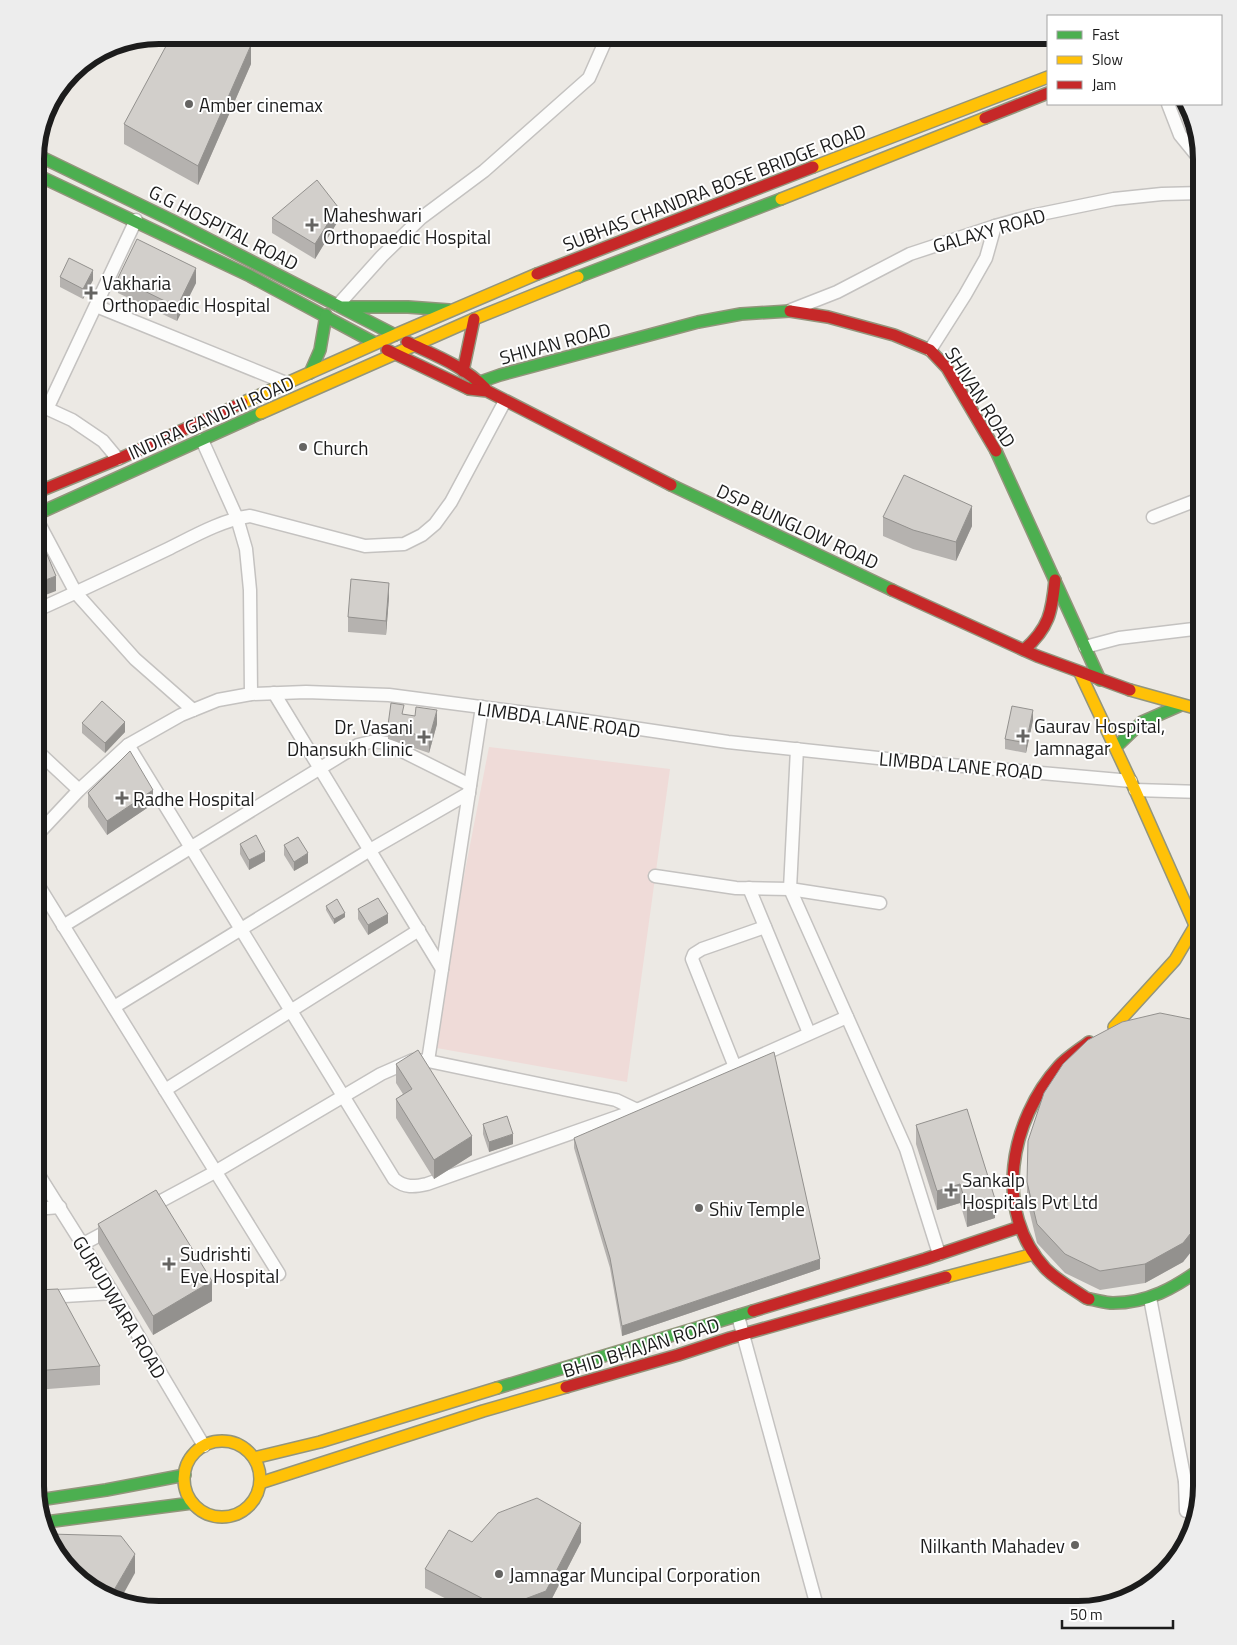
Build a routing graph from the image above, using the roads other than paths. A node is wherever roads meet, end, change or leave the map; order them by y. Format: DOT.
graph roads {
  1 [pos="604,44"];
  2 [pos="1047,77"];
  3 [pos="1047,93"];
  4 [pos="1168,105"];
  5 [pos="1192,150"];
  6 [pos="44,158"];
  7 [pos="44,178"];
  8 [pos="108,187"];
  9 [pos="1193,193"];
  10 [pos="100,204"];
  11 [pos="136,220"];
  12 [pos="995,226"];
  13 [pos="96,306"];
  14 [pos="341,306"];
  15 [pos="452,310"];
  16 [pos="789,311"];
  17 [pos="326,315"];
  18 [pos="474,320"];
  19 [pos="395,335"];
  20 [pos="375,344"];
  21 [pos="413,345"];
  22 [pos="930,350"];
  23 [pos="398,353"];
  24 [pos="463,371"];
  25 [pos="310,373"];
  26 [pos="286,383"];
  27 [pos="484,387"];
  28 [pos="505,401"];
  29 [pos="44,408"];
  30 [pos="47,409"];
  31 [pos="202,440"];
  32 [pos="118,459"];
  33 [pos="44,489"];
  34 [pos="1193,502"];
  35 [pos="44,511"];
  36 [pos="237,518"];
  37 [pos="1153,518"];
  38 [pos="44,532"];
  39 [pos="1055,578"];
  40 [pos="76,593"];
  41 [pos="44,607"];
  42 [pos="1193,629"];
  43 [pos="1085,647"];
  44 [pos="1024,650"];
  45 [pos="1080,673"];
  46 [pos="1100,680"];
  47 [pos="274,692"];
  48 [pos="252,694"];
  49 [pos="1181,705"];
  50 [pos="482,707"];
  51 [pos="1193,708"];
  52 [pos="193,710"];
  53 [pos="128,745"];
  54 [pos="1116,747"];
  55 [pos="797,749"];
  56 [pos="44,757"];
  57 [pos="321,769"];
  58 [pos="1133,786"];
  59 [pos="470,789"];
  60 [pos="79,790"];
  61 [pos="1193,791"];
  62 [pos="44,827"];
  63 [pos="191,847"];
  64 [pos="370,850"];
  65 [pos="655,876"];
  66 [pos="749,888"];
  67 [pos="790,889"];
  68 [pos="44,895"];
  69 [pos="880,903"];
  70 [pos="1193,921"];
  71 [pos="63,926"];
  72 [pos="765,927"];
  73 [pos="241,929"];
  74 [pos="1193,929"];
  75 [pos="419,930"];
  76 [pos="442,969"];
  77 [pos="114,1007"];
  78 [pos="291,1012"];
  79 [pos="848,1016"];
  80 [pos="1132,1023"];
  81 [pos="1105,1032"];
  82 [pos="809,1033"];
  83 [pos="428,1061"];
  84 [pos="735,1067"];
  85 [pos="165,1090"];
  86 [pos="343,1096"];
  87 [pos="637,1110"];
  88 [pos="215,1172"];
  89 [pos="44,1183"];
  90 [pos="60,1207"];
  91 [pos="44,1208"];
  92 [pos="141,1213"];
  93 [pos="124,1222"];
  94 [pos="1020,1227"];
  95 [pos="83,1244"];
  96 [pos="939,1254"];
  97 [pos="1034,1254"];
  98 [pos="279,1274"];
  99 [pos="1193,1274"];
  100 [pos="113,1293"];
  101 [pos="44,1297"];
  102 [pos="1150,1298"];
  103 [pos="738,1316"];
  104 [pos="743,1335"];
  105 [pos="204,1446"];
  106 [pos="254,1458"];
  107 [pos="185,1475"];
  108 [pos="1184,1481"];
  109 [pos="1193,1482"];
  110 [pos="260,1483"];
  111 [pos="45,1499"];
  112 [pos="192,1503"];
  113 [pos="1190,1509"];
  114 [pos="50,1522"];
  115 [pos="816,1601"];
  1 -- 14 [label="street"];
  2 -- 15 [label="main road, SUBHAS CHANDRA BOSE BRIDGE ROAD"];
  3 -- 18 [label="main road, SUBHAS CHANDRA BOSE BRIDGE ROAD"];
  4 -- 5 [label="street"];
  6 -- 8 [label="main road, G.G HOSPITAL ROAD"];
  7 -- 10 [label="main road, G.G HOSPITAL ROAD"];
  8 -- 10 [label="main road"];
  8 -- 14 [label="main road, G.G HOSPITAL ROAD"];
  9 -- 12 [label="street, GALAXY ROAD"];
  10 -- 11 [label="main road, G.G HOSPITAL ROAD"];
  11 -- 13 [label="street"];
  11 -- 17 [label="main road, G.G HOSPITAL ROAD"];
  12 -- 16 [label="street, GALAXY ROAD"];
  12 -- 22 [label="street"];
  13 -- 26 [label="street"];
  13 -- 30 [label="street"];
  14 -- 15 [label="main road"];
  14 -- 19 [label="main road, G.G HOSPITAL ROAD"];
  15 -- 19 [label="main road, SUBHAS CHANDRA BOSE BRIDGE ROAD"];
  16 -- 22 [label="main road, SHIVAN ROAD"];
  16 -- 27 [label="main road, SHIVAN ROAD"];
  17 -- 20 [label="main road, G.G HOSPITAL ROAD"];
  17 -- 25 [label="main road"];
  18 -- 21 [label="main road, SUBHAS CHANDRA BOSE BRIDGE ROAD"];
  18 -- 24 [label="main road"];
  19 -- 20 [label="main road, INDIRA GANDHI ROAD"];
  19 -- 21 [label="main road, DSP BUNGLOW ROAD"];
  20 -- 23 [label="main road"];
  20 -- 25 [label="main road, INDIRA GANDHI ROAD"];
  21 -- 23 [label="main road, SUBHAS CHANDRA BOSE BRIDGE ROAD"];
  21 -- 24 [label="main road, DSP BUNGLOW ROAD"];
  22 -- 39 [label="main road, SHIVAN ROAD"];
  23 -- 27 [label="main road, SHIVAN ROAD"];
  23 -- 31 [label="main road, INDIRA GANDHI ROAD"];
  24 -- 27 [label="main road, DSP BUNGLOW ROAD"];
  25 -- 26 [label="main road, INDIRA GANDHI ROAD"];
  26 -- 32 [label="main road, INDIRA GANDHI ROAD"];
  27 -- 28 [label="main road, DSP BUNGLOW ROAD"];
  28 -- 36 [label="street"];
  28 -- 44 [label="main road, DSP BUNGLOW ROAD"];
  29 -- 30 [label="street"];
  30 -- 32 [label="street"];
  31 -- 35 [label="main road, INDIRA GANDHI ROAD"];
  31 -- 36 [label="street"];
  32 -- 33 [label="main road, INDIRA GANDHI ROAD"];
  34 -- 37 [label="street"];
  36 -- 40 [label="street"];
  36 -- 48 [label="street"];
  38 -- 40 [label="street"];
  39 -- 43 [label="main road, SHIVAN ROAD"];
  39 -- 44 [label="main road"];
  40 -- 41 [label="street"];
  40 -- 52 [label="street"];
  42 -- 43 [label="street"];
  43 -- 46 [label="main road, SHIVAN ROAD"];
  44 -- 45 [label="main road, DSP BUNGLOW ROAD"];
  45 -- 46 [label="main road, DSP BUNGLOW ROAD"];
  45 -- 54 [label="main road"];
  46 -- 49 [label="main road, DSP BUNGLOW ROAD"];
  47 -- 48 [label="street, LIMBDA LANE ROAD"];
  47 -- 50 [label="street, LIMBDA LANE ROAD"];
  47 -- 57 [label="street"];
  48 -- 52 [label="street, LIMBDA LANE ROAD"];
  49 -- 51 [label="main road, DSP BUNGLOW ROAD"];
  49 -- 54 [label="main road"];
  50 -- 55 [label="street, LIMBDA LANE ROAD"];
  50 -- 59 [label="street"];
  52 -- 53 [label="street, LIMBDA LANE ROAD"];
  53 -- 60 [label="street, LIMBDA LANE ROAD"];
  53 -- 63 [label="street"];
  54 -- 58 [label="main road"];
  55 -- 58 [label="street, LIMBDA LANE ROAD"];
  55 -- 67 [label="street"];
  56 -- 60 [label="street"];
  57 -- 59 [label="street"];
  57 -- 63 [label="street"];
  57 -- 64 [label="street"];
  58 -- 61 [label="street, LIMBDA LANE ROAD"];
  58 -- 70 [label="main road"];
  59 -- 64 [label="street"];
  59 -- 76 [label="street"];
  60 -- 62 [label="street, LIMBDA LANE ROAD"];
  63 -- 71 [label="street"];
  63 -- 73 [label="street"];
  64 -- 73 [label="street"];
  64 -- 75 [label="street"];
  65 -- 66 [label="street"];
  66 -- 67 [label="street"];
  66 -- 72 [label="street"];
  67 -- 69 [label="street"];
  67 -- 79 [label="street"];
  68 -- 71 [label="street"];
  71 -- 77 [label="street"];
  72 -- 82 [label="street"];
  72 -- 84 [label="street"];
  73 -- 77 [label="street"];
  73 -- 78 [label="street"];
  74 -- 81 [label="main road"];
  75 -- 76 [label="street"];
  75 -- 78 [label="street"];
  76 -- 83 [label="street"];
  77 -- 85 [label="street"];
  78 -- 85 [label="street"];
  78 -- 86 [label="street"];
  79 -- 82 [label="street"];
  79 -- 96 [label="street"];
  80 -- 81 [label="main road"];
  81 -- 94 [label="main road"];
  82 -- 84 [label="street"];
  83 -- 86 [label="street"];
  83 -- 87 [label="street"];
  84 -- 87 [label="street"];
  85 -- 88 [label="street"];
  86 -- 87 [label="street"];
  86 -- 88 [label="street"];
  88 -- 92 [label="street"];
  88 -- 98 [label="street"];
  89 -- 90 [label="street, GURUDWARA ROAD"];
  90 -- 91 [label="street"];
  90 -- 95 [label="street, GURUDWARA ROAD"];
  93 -- 95 [label="street"];
  94 -- 96 [label="main road, BHID BHAJAN ROAD"];
  94 -- 97 [label="main road"];
  95 -- 100 [label="street, GURUDWARA ROAD"];
  96 -- 103 [label="main road, BHID BHAJAN ROAD"];
  97 -- 102 [label="main road"];
  97 -- 104 [label="main road, BHID BHAJAN ROAD"];
  99 -- 102 [label="main road"];
  100 -- 101 [label="street"];
  100 -- 105 [label="street, GURUDWARA ROAD"];
  102 -- 108 [label="street"];
  103 -- 104 [label="street"];
  103 -- 106 [label="main road, BHID BHAJAN ROAD"];
  104 -- 110 [label="main road, BHID BHAJAN ROAD"];
  104 -- 115 [label="street"];
  105 -- 106 [label="main road"];
  105 -- 107 [label="main road"];
  106 -- 110 [label="main road"];
  107 -- 111 [label="main road"];
  107 -- 112 [label="main road"];
  108 -- 109 [label="street"];
  108 -- 113 [label="street"];
  110 -- 112 [label="main road"];
  112 -- 114 [label="main road"];
}
